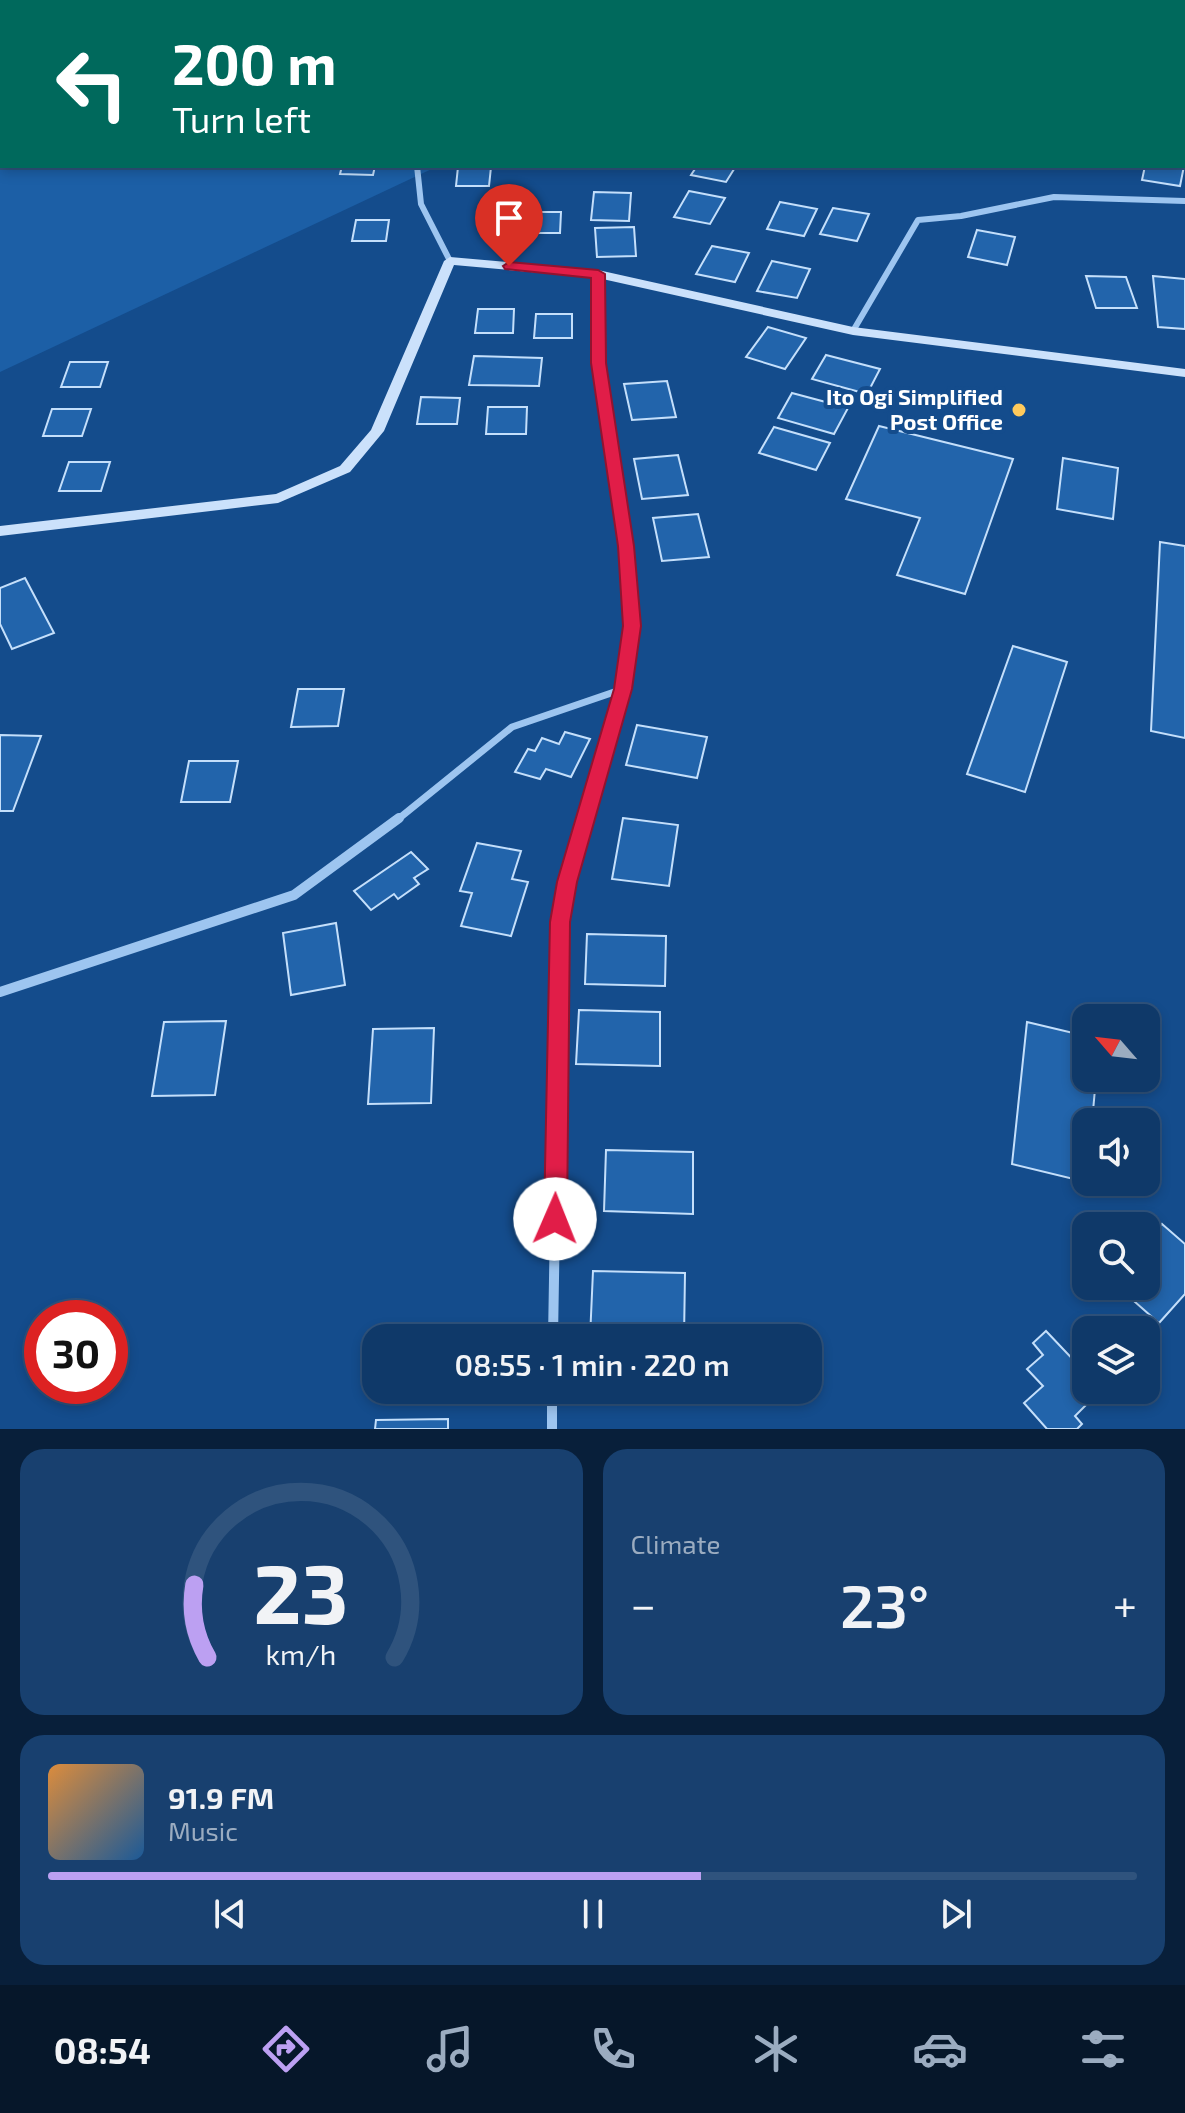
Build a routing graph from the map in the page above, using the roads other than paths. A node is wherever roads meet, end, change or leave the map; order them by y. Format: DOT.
graph roads {
  1 [pos="417,168"];
  2 [pos="1185,201"];
  3 [pos="450,261"];
  4 [pos="598,274"];
  5 [pos="853,331"];
  6 [pos="1185,373"];
  7 [pos="0,531"];
  8 [pos="623,689"];
  9 [pos="0,992"];
  10 [pos="553,1324"];
  11 [pos="552,1404"];
  12 [pos="552,1429"];
  1 -- 3 [label="street"];
  2 -- 5 [label="street"];
  3 -- 4 [label="street"];
  3 -- 7 [label="street"];
  4 -- 5 [label="street"];
  4 -- 8 [label="street"];
  5 -- 6 [label="street"];
  8 -- 9 [label="street"];
  8 -- 10 [label="street"];
  11 -- 12 [label="street"];
}
